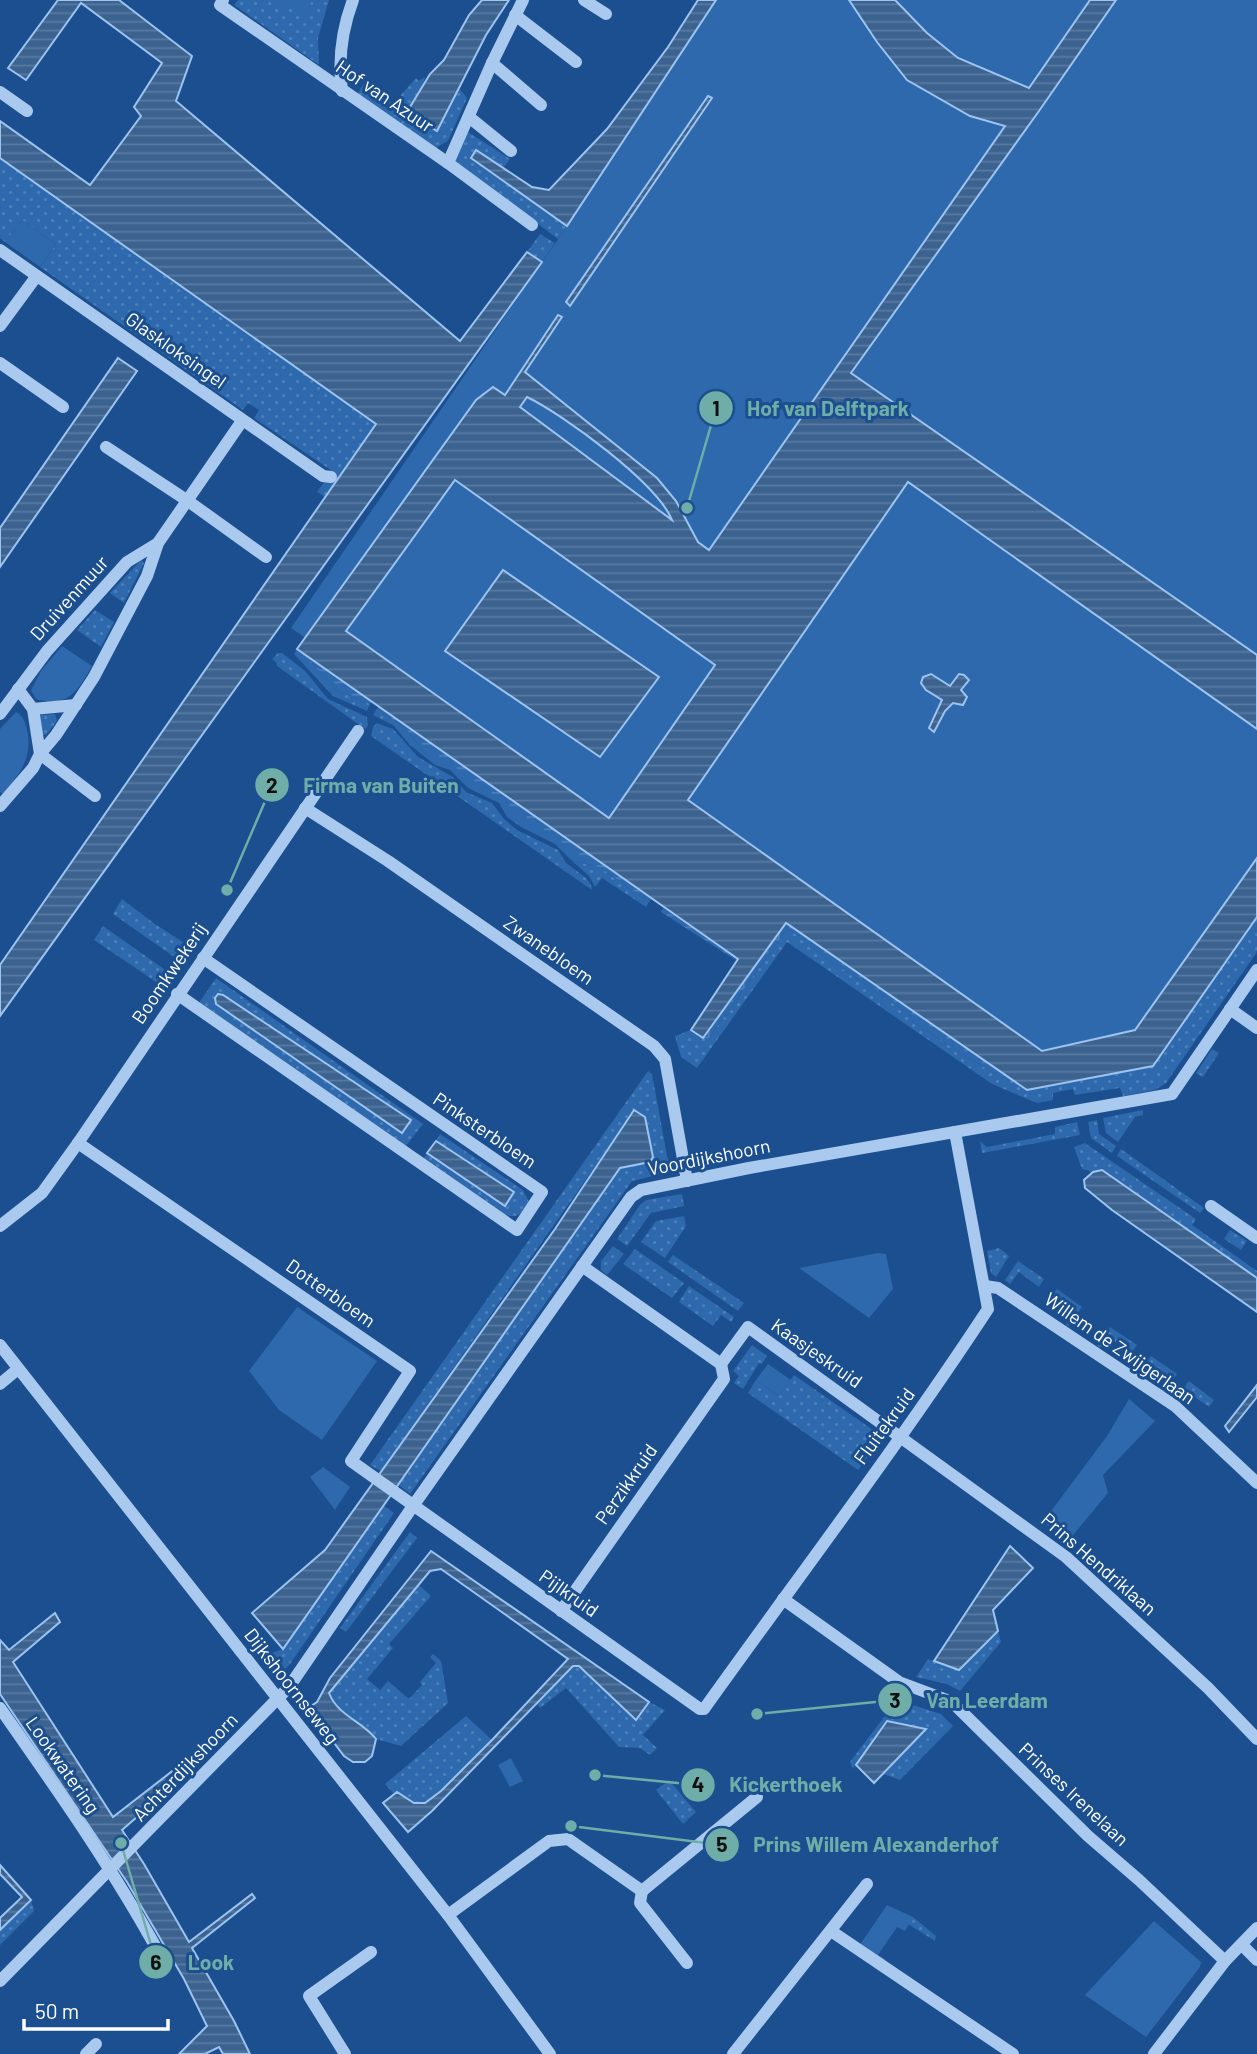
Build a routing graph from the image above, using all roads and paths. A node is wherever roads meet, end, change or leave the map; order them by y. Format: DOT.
graph roads {
  1 [pos="223,0"];
  2 [pos="353,0"];
  3 [pos="523,0"];
  4 [pos="584,0"];
  5 [pos="606,14"];
  6 [pos="515,15"];
  7 [pos="576,62"];
  8 [pos="492,63"];
  9 [pos="342,91"];
  10 [pos="0,92"];
  11 [pos="541,105"];
  12 [pos="27,111"];
  13 [pos="469,117"];
  14 [pos="511,150"];
  15 [pos="448,163"];
  16 [pos="532,225"];
  17 [pos="0,250"];
  18 [pos="36,277"];
  19 [pos="0,326"];
  20 [pos="0,363"];
  21 [pos="63,407"];
  22 [pos="242,421"];
  23 [pos="106,447"];
  24 [pos="331,477"];
  25 [pos="188,501"];
  26 [pos="158,543"];
  27 [pos="266,556"];
  28 [pos="18,689"];
  29 [pos="76,705"];
  30 [pos="33,709"];
  31 [pos="0,714"];
  32 [pos="358,731"];
  33 [pos="40,754"];
  34 [pos="95,796"];
  35 [pos="0,806"];
  36 [pos="305,808"];
  37 [pos="203,958"];
  38 [pos="1257,970"];
  39 [pos="177,994"];
  40 [pos="1230,1009"];
  41 [pos="1257,1028"];
  42 [pos="955,1132"];
  43 [pos="78,1143"];
  44 [pos="687,1181"];
  45 [pos="1211,1206"];
  46 [pos="0,1226"];
  47 [pos="1257,1238"];
  48 [pos="582,1266"];
  49 [pos="985,1286"];
  50 [pos="0,1345"];
  51 [pos="721,1364"];
  52 [pos="18,1369"];
  53 [pos="0,1384"];
  54 [pos="901,1436"];
  55 [pos="1257,1483"];
  56 [pos="409,1503"];
  57 [pos="783,1599"];
  58 [pos="561,1611"];
  59 [pos="278,1700"];
  60 [pos="0,1708"];
  61 [pos="704,1709"];
  62 [pos="1257,1739"];
  63 [pos="757,1797"];
  64 [pos="111,1868"];
  65 [pos="867,1884"];
  66 [pos="642,1891"];
  67 [pos="448,1916"];
  68 [pos="1257,1928"];
  69 [pos="831,1931"];
  70 [pos="1242,1944"];
  71 [pos="371,1952"];
  72 [pos="159,1953"];
  73 [pos="1257,1960"];
  74 [pos="1225,1961"];
  75 [pos="687,1963"];
  76 [pos="0,1980"];
  77 [pos="96,2044"];
  78 [pos="86,2054"];
  79 [pos="345,2054"];
  80 [pos="550,2054"];
  81 [pos="733,2054"];
  82 [pos="1013,2054"];
  83 [pos="1154,2054"];
  1 -- 9 [label="street, Hof van Azuur"];
  2 -- 9 [label="street"];
  3 -- 6 [label="street"];
  4 -- 5 [label="street"];
  6 -- 7 [label="street"];
  6 -- 8 [label="street"];
  8 -- 11 [label="street"];
  8 -- 13 [label="street"];
  9 -- 15 [label="street, Hof van Azuur"];
  10 -- 12 [label="street"];
  13 -- 14 [label="street"];
  13 -- 15 [label="street"];
  15 -- 16 [label="street, Hof van Azuur"];
  17 -- 18 [label="street, Glaskloksingel"];
  18 -- 19 [label="street"];
  18 -- 22 [label="street, Glaskloksingel"];
  20 -- 21 [label="street"];
  22 -- 24 [label="street, Glaskloksingel"];
  22 -- 25 [label="street, Druivenmuur"];
  23 -- 25 [label="street"];
  25 -- 26 [label="street, Druivenmuur"];
  25 -- 27 [label="street"];
  26 -- 28 [label="street, Druivenmuur"];
  26 -- 29 [label="street, Druivenmuur"];
  28 -- 30 [label="street"];
  28 -- 31 [label="street, Druivenmuur"];
  29 -- 30 [label="street"];
  29 -- 33 [label="street, Druivenmuur"];
  30 -- 33 [label="street"];
  32 -- 36 [label="street, Boomkwekerij"];
  33 -- 34 [label="street"];
  33 -- 35 [label="street, Druivenmuur"];
  36 -- 37 [label="street, Boomkwekerij"];
  36 -- 44 [label="street, Zwanebloem"];
  37 -- 39 [label="street, Boomkwekerij"];
  37 -- 39 [label="street, Pinksterbloem"];
  38 -- 40 [label="street, Voordijkshoorn"];
  39 -- 43 [label="street, Boomkwekerij"];
  40 -- 41 [label="street"];
  40 -- 42 [label="street, Voordijkshoorn"];
  42 -- 44 [label="street, Voordijkshoorn"];
  42 -- 49 [label="street, Fluitekruid"];
  43 -- 46 [label="street, Boomkwekerij"];
  43 -- 56 [label="street, Dotterbloem"];
  44 -- 48 [label="street, Voordijkshoorn"];
  45 -- 47 [label="street"];
  48 -- 51 [label="street"];
  48 -- 56 [label="street, Voordijkshoorn"];
  49 -- 54 [label="street, Fluitekruid"];
  49 -- 55 [label="street, Willem de Zwijgerlaan"];
  50 -- 52 [label="street, Dijkshoornseweg"];
  51 -- 54 [label="street, Kaasjeskruid"];
  51 -- 58 [label="street, Perzikkruid"];
  52 -- 53 [label="street"];
  52 -- 59 [label="street, Dijkshoornseweg"];
  54 -- 57 [label="street, Fluitekruid"];
  54 -- 62 [label="street, Prins Hendriklaan"];
  56 -- 58 [label="street, Pijlkruid"];
  56 -- 59 [label="street, Voordijkshoorn"];
  57 -- 61 [label="street, Fluitekruid"];
  57 -- 74 [label="street, Prinses Irenelaan"];
  58 -- 61 [label="street, Pijlkruid"];
  59 -- 64 [label="street, Achterdijkshoorn"];
  59 -- 67 [label="street, Dijkshoornseweg"];
  60 -- 64 [label="street, Lookwatering"];
  63 -- 66 [label="street"];
  64 -- 72 [label="street, Lookwatering"];
  64 -- 76 [label="street, Achterdijkshoorn"];
  65 -- 69 [label="street"];
  66 -- 67 [label="street"];
  66 -- 75 [label="street"];
  67 -- 80 [label="street, Dijkshoornseweg"];
  68 -- 70 [label="street"];
  69 -- 81 [label="street"];
  69 -- 82 [label="street"];
  70 -- 73 [label="street"];
  70 -- 74 [label="street"];
  71 -- 79 [label="street"];
  74 -- 83 [label="street"];
  77 -- 78 [label="street"];
}
